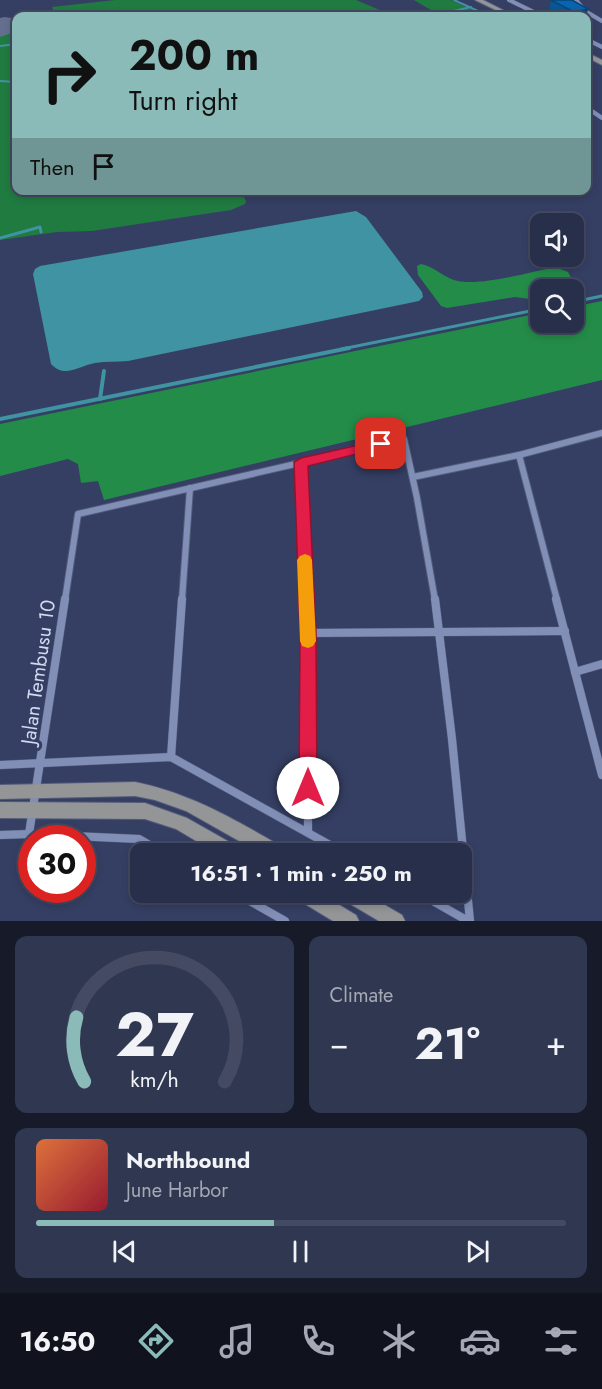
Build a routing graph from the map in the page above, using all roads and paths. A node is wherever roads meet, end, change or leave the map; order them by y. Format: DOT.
graph roads {
  1 [pos="478,0"];
  2 [pos="509,0"];
  3 [pos="576,0"];
  4 [pos="504,12"];
  5 [pos="534,12"];
  6 [pos="587,12"];
  7 [pos="602,433"];
  8 [pos="519,455"];
  9 [pos="301,462"];
  10 [pos="413,477"];
  11 [pos="190,488"];
  12 [pos="565,631"];
  13 [pos="439,632"];
  14 [pos="308,633"];
  15 [pos="602,664"];
  16 [pos="575,672"];
  17 [pos="171,758"];
  18 [pos="41,763"];
  19 [pos="0,765"];
  20 [pos="602,775"];
  21 [pos="0,792"];
  22 [pos="36,792"];
  23 [pos="32,809"];
  24 [pos="0,810"];
  25 [pos="29,825"];
  26 [pos="308,832"];
  27 [pos="18,834"];
  28 [pos="0,835"];
  29 [pos="96,837"];
  30 [pos="146,843"];
  31 [pos="215,843"];
  32 [pos="259,843"];
  33 [pos="327,843"];
  34 [pos="253,903"];
  35 [pos="320,903"];
  36 [pos="365,903"];
  37 [pos="437,903"];
  38 [pos="285,921"];
  39 [pos="351,921"];
  40 [pos="396,921"];
  41 [pos="469,921"];
  1 -- 4 [label="street"];
  2 -- 5 [label="street"];
  3 -- 6 [label="street"];
  7 -- 8 [label="street"];
  8 -- 10 [label="street"];
  8 -- 12 [label="street"];
  9 -- 10 [label="street"];
  9 -- 11 [label="street"];
  9 -- 14 [label="street"];
  10 -- 13 [label="street"];
  11 -- 17 [label="street"];
  11 -- 18 [label="street, Jalan Tembusu 10"];
  12 -- 13 [label="street"];
  12 -- 16 [label="street"];
  13 -- 14 [label="street"];
  13 -- 41 [label="street"];
  14 -- 26 [label="street"];
  15 -- 16 [label="street"];
  16 -- 20 [label="street"];
  17 -- 18 [label="street"];
  17 -- 26 [label="street"];
  18 -- 19 [label="street"];
  18 -- 22 [label="street, Jalan Tembusu 10"];
  21 -- 22 [label="street"];
  22 -- 23 [label="street, Jalan Tembusu 10"];
  22 -- 32 [label="street"];
  23 -- 24 [label="street"];
  23 -- 25 [label="street, Jalan Tembusu 10"];
  23 -- 31 [label="street"];
  26 -- 33 [label="street"];
  27 -- 28 [label="street"];
  29 -- 30 [label="street"];
  34 -- 38 [label="street"];
  35 -- 39 [label="street"];
  36 -- 40 [label="street"];
  37 -- 41 [label="street"];
}
